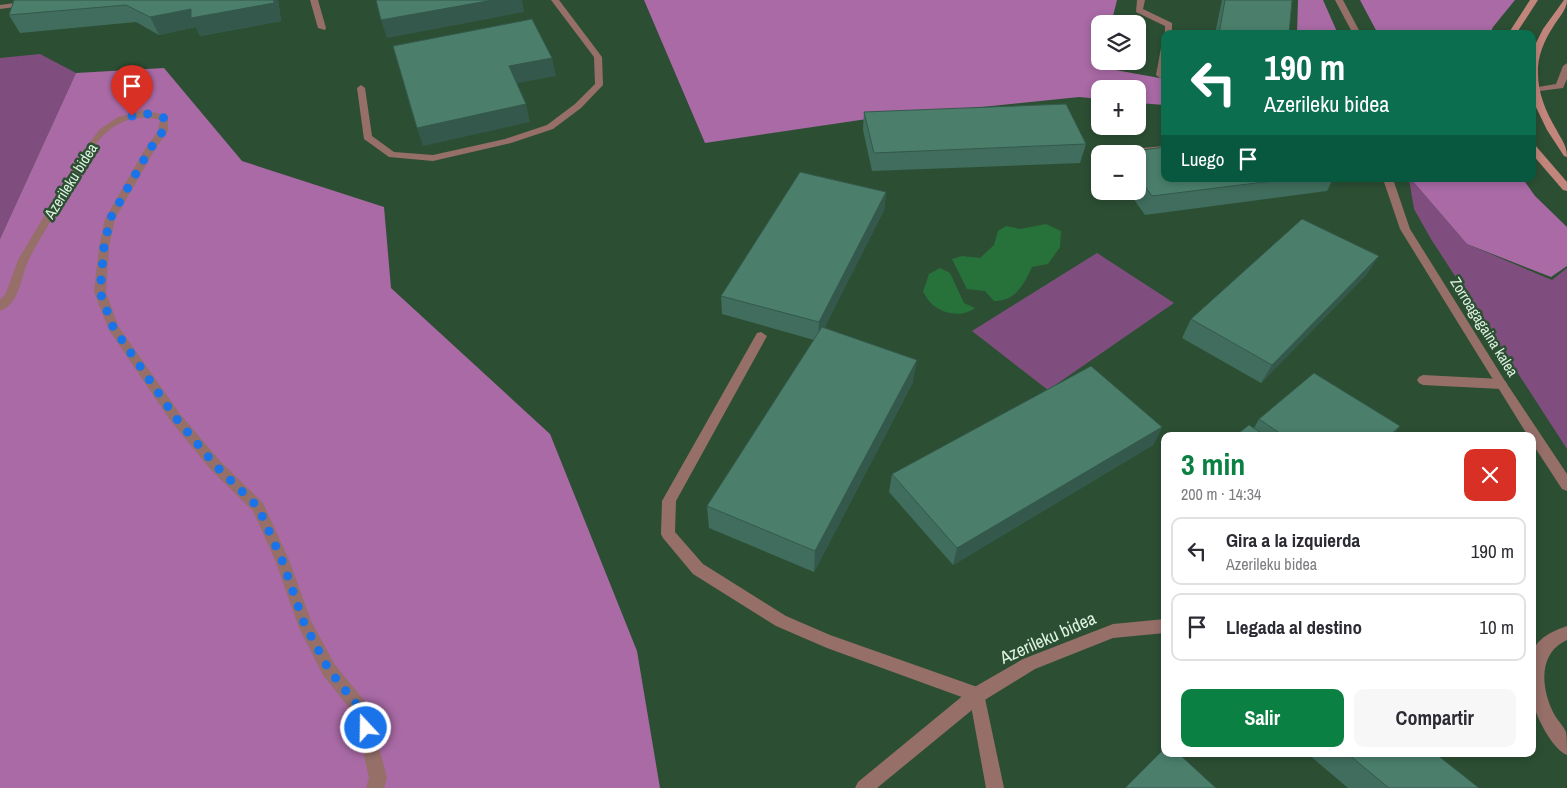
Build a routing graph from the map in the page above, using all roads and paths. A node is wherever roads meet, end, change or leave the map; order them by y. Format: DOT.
graph roads {
  1 [pos="53,0"];
  2 [pos="314,0"];
  3 [pos="555,0"];
  4 [pos="1141,0"];
  5 [pos="1339,0"];
  6 [pos="1534,0"];
  7 [pos="1567,1"];
  8 [pos="0,7"];
  9 [pos="322,28"];
  10 [pos="1168,30"];
  11 [pos="1355,30"];
  12 [pos="1515,30"];
  13 [pos="1536,53"];
  14 [pos="1567,66"];
  15 [pos="1161,70"];
  16 [pos="1160,75"];
  17 [pos="361,88"];
  18 [pos="1536,90"];
  19 [pos="1536,95"];
  20 [pos="1161,149"];
  21 [pos="1146,151"];
  22 [pos="1536,152"];
  23 [pos="1567,154"];
  24 [pos="1389,182"];
  25 [pos="1567,188"];
  26 [pos="0,308"];
  27 [pos="761,336"];
  28 [pos="1423,380"];
  29 [pos="1501,384"];
  30 [pos="1532,432"];
  31 [pos="1536,438"];
  32 [pos="1567,485"];
  33 [pos="1161,626"];
  34 [pos="1567,633"];
  35 [pos="1536,666"];
  36 [pos="1536,690"];
  37 [pos="977,695"];
  38 [pos="1567,747"];
  39 [pos="375,788"];
  40 [pos="864,788"];
  41 [pos="995,788"];
  1 -- 8 [label="street"];
  2 -- 9 [label="street"];
  3 -- 17 [label="street"];
  4 -- 10 [label="street"];
  5 -- 11 [label="street"];
  6 -- 12 [label="main road"];
  7 -- 13 [label="main road"];
  14 -- 18 [label="street"];
  15 -- 16 [label="street"];
  19 -- 23 [label="main road"];
  20 -- 21 [label="street"];
  22 -- 25 [label="main road"];
  24 -- 29 [label="street, Zorroagagaina kalea"];
  26 -- 39 [label="street, Azerileku bidea"];
  27 -- 37 [label="street"];
  28 -- 29 [label="street"];
  29 -- 30 [label="street, Zorroagagaina kalea"];
  31 -- 32 [label="street, Zorroagagaina kalea"];
  33 -- 37 [label="street, Azerileku bidea"];
  34 -- 35 [label="street"];
  36 -- 38 [label="street"];
  37 -- 40 [label="street, Azerileku bidea"];
  37 -- 41 [label="street"];
}
